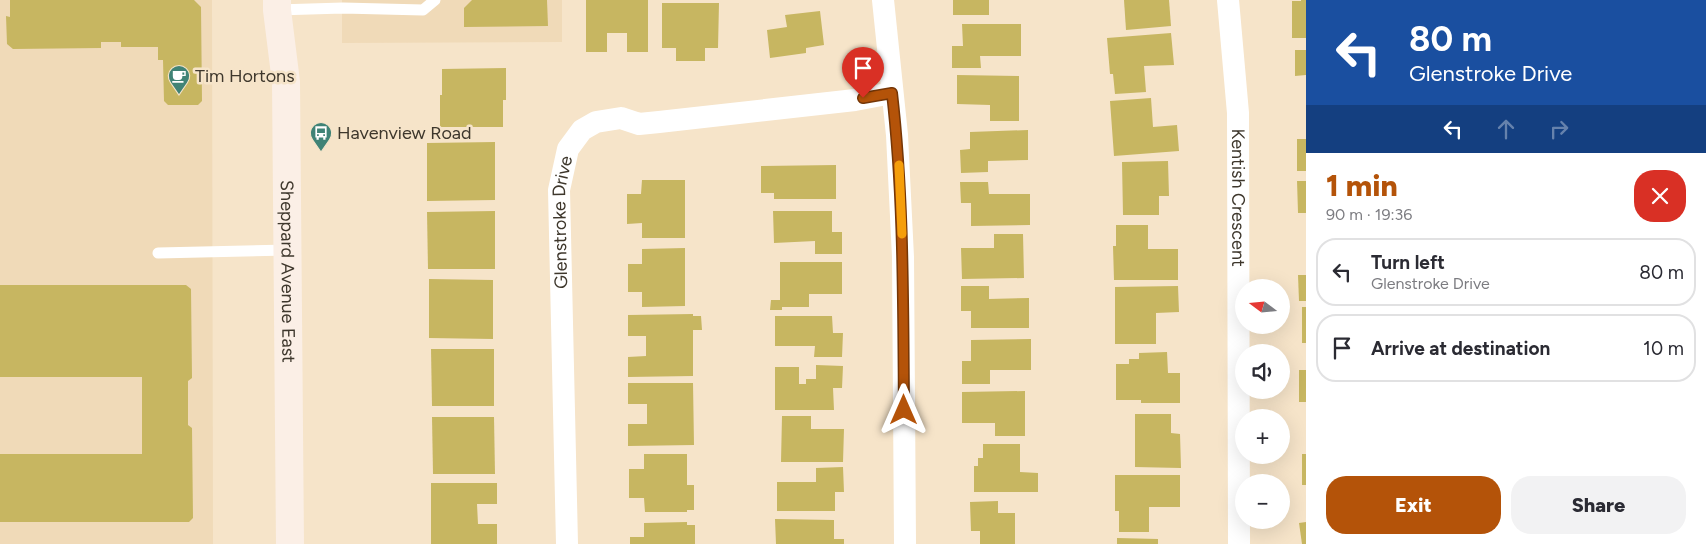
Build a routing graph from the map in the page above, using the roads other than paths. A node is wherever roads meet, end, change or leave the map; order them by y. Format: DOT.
graph roads {
  1 [pos="435,0"];
  2 [pos="883,0"];
  3 [pos="1228,0"];
  4 [pos="364,4"];
  5 [pos="277,5"];
  6 [pos="892,93"];
  7 [pos="288,250"];
  8 [pos="158,253"];
  9 [pos="290,544"];
  10 [pos="567,544"];
  11 [pos="905,544"];
  12 [pos="1239,544"];
  1 -- 4 [label="lane"];
  2 -- 6 [label="street"];
  3 -- 12 [label="street, Kentish Crescent"];
  4 -- 5 [label="lane"];
  5 -- 7 [label="main road, Sheppard Avenue East"];
  6 -- 10 [label="street, Glenstroke Drive"];
  6 -- 11 [label="street"];
  7 -- 8 [label="lane"];
  7 -- 9 [label="main road, Sheppard Avenue East"];
}
